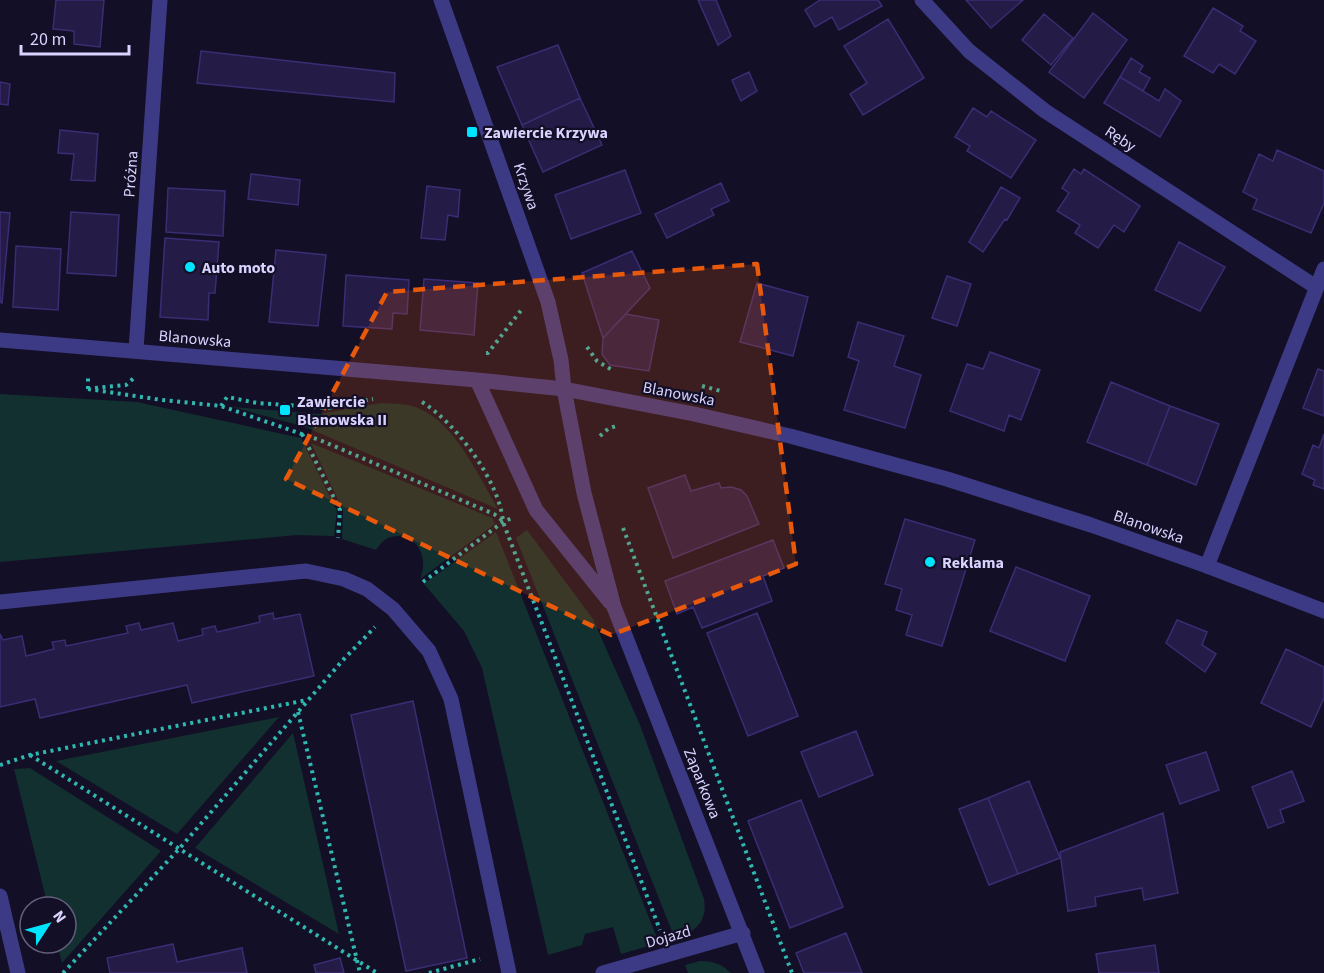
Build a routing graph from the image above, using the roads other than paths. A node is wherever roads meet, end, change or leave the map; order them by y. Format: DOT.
graph roads {
  1 [pos="160,0"];
  2 [pos="441,0"];
  3 [pos="922,0"];
  4 [pos="1324,269"];
  5 [pos="1316,287"];
  6 [pos="0,340"];
  7 [pos="135,350"];
  8 [pos="477,380"];
  9 [pos="564,389"];
  10 [pos="1207,566"];
  11 [pos="0,602"];
  12 [pos="614,607"];
  13 [pos="1324,611"];
  14 [pos="0,896"];
  15 [pos="743,933"];
  16 [pos="18,973"];
  17 [pos="509,973"];
  18 [pos="603,973"];
  19 [pos="757,973"];
  1 -- 7 [label="street, Próżna"];
  2 -- 9 [label="street, Krzywa"];
  3 -- 5 [label="street, Ręby"];
  4 -- 5 [label="street"];
  5 -- 10 [label="street"];
  6 -- 7 [label="street, Blanowska"];
  7 -- 8 [label="street, Blanowska"];
  8 -- 9 [label="street, Blanowska"];
  8 -- 12 [label="street, Zaparkowa"];
  9 -- 10 [label="street, Blanowska"];
  9 -- 12 [label="street, Zaparkowa"];
  10 -- 13 [label="street, Blanowska"];
  11 -- 17 [label="street"];
  12 -- 15 [label="street, Zaparkowa"];
  14 -- 16 [label="street"];
  15 -- 18 [label="street, Dojazd"];
  15 -- 19 [label="street, Zaparkowa"];
}
